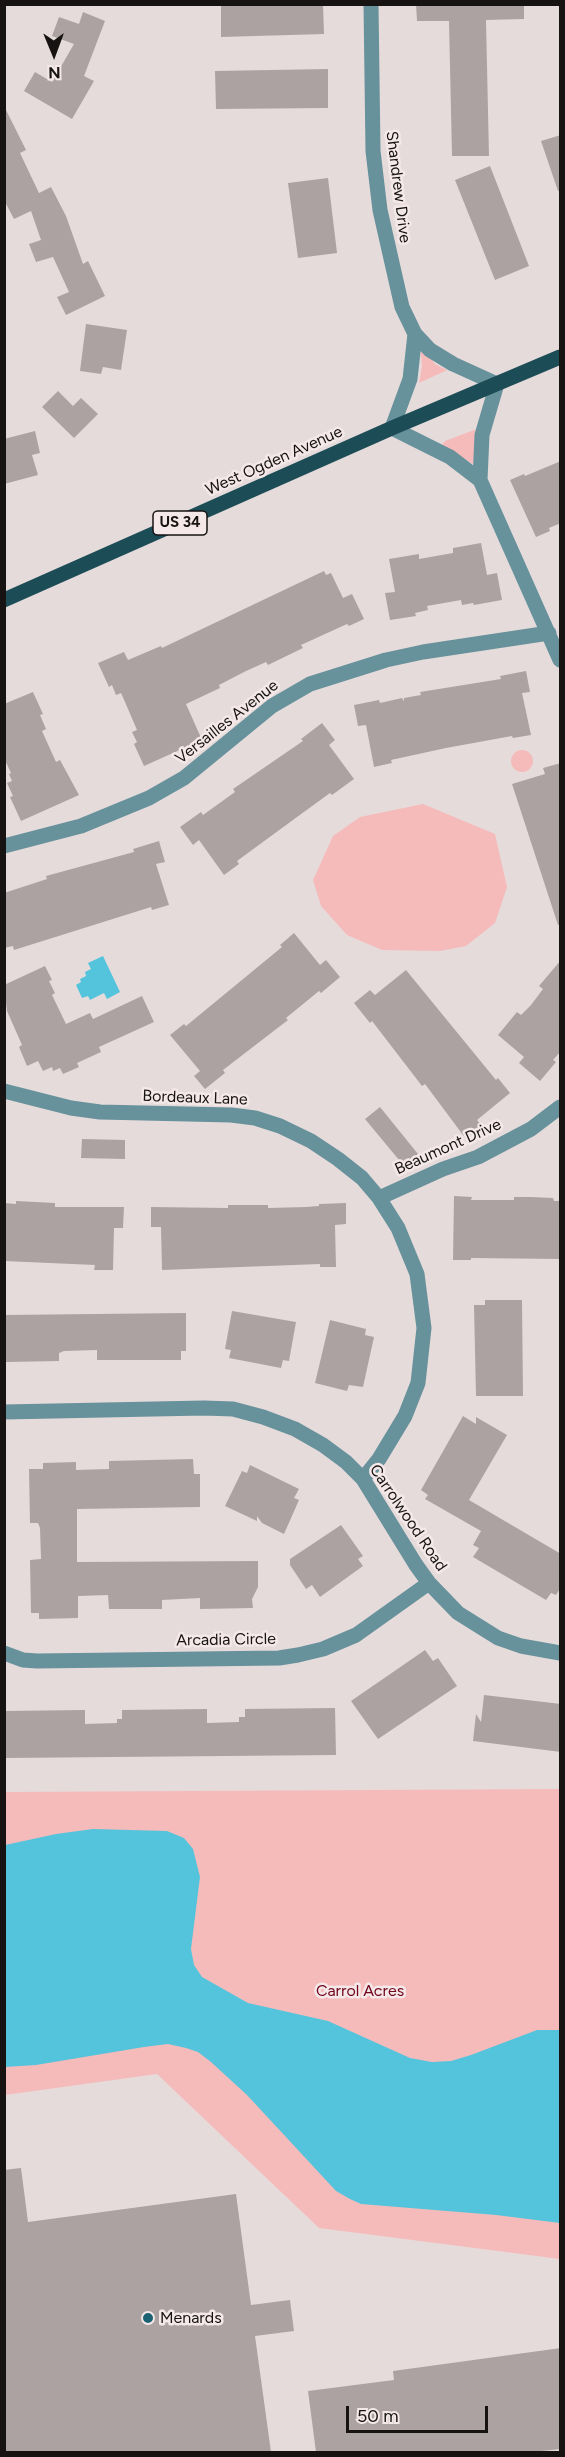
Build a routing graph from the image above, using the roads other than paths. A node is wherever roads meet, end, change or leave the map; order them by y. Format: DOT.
graph roads {
  1 [pos="371,4"];
  2 [pos="415,334"];
  3 [pos="560,357"];
  4 [pos="497,384"];
  5 [pos="392,428"];
  6 [pos="480,480"];
  7 [pos="4,600"];
  8 [pos="549,633"];
  9 [pos="561,660"];
  10 [pos="4,846"];
  11 [pos="4,1091"];
  12 [pos="561,1107"];
  13 [pos="379,1197"];
  14 [pos="4,1412"];
  15 [pos="363,1479"];
  16 [pos="429,1583"];
  17 [pos="4,1653"];
  18 [pos="561,1653"];
  1 -- 2 [label="street, Shandrew Drive"];
  2 -- 4 [label="street, Shandrew Drive"];
  2 -- 5 [label="street"];
  3 -- 4 [label="main road, West Ogden Avenue / US 34"];
  4 -- 5 [label="main road, West Ogden Avenue / US 34"];
  4 -- 6 [label="street"];
  5 -- 6 [label="street"];
  5 -- 7 [label="main road, West Ogden Avenue / US 34"];
  6 -- 8 [label="street"];
  8 -- 9 [label="street"];
  8 -- 10 [label="street, Versailles Avenue"];
  11 -- 13 [label="street, Bordeaux Lane"];
  12 -- 13 [label="street, Beaumont Drive"];
  13 -- 15 [label="street, Bordeaux Lane"];
  14 -- 15 [label="street, Carrolwood Road"];
  15 -- 16 [label="street, Carrolwood Road"];
  16 -- 17 [label="street, Arcadia Circle"];
  16 -- 18 [label="street, Carrolwood Road"];
}
